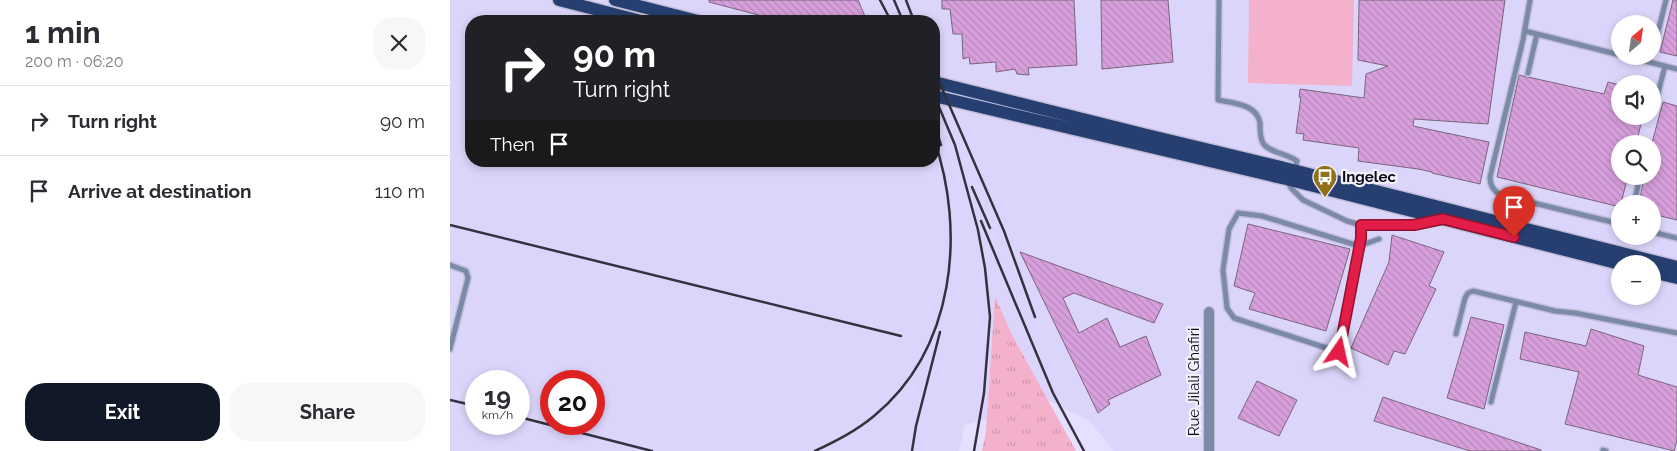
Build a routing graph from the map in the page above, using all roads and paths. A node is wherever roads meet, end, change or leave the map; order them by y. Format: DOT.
graph roads {
  1 [pos="559,0"];
  2 [pos="615,0"];
  3 [pos="1219,0"];
  4 [pos="1530,0"];
  5 [pos="1666,0"];
  6 [pos="618,15"];
  7 [pos="674,15"];
  8 [pos="1661,20"];
  9 [pos="1525,31"];
  10 [pos="1537,34"];
  11 [pos="1611,53"];
  12 [pos="1661,65"];
  13 [pos="1665,66"];
  14 [pos="1677,70"];
  15 [pos="1528,73"];
  16 [pos="1661,82"];
  17 [pos="940,83"];
  18 [pos="940,97"];
  19 [pos="1291,175"];
  20 [pos="1443,219"];
  21 [pos="1611,222"];
  22 [pos="1361,225"];
  23 [pos="1661,234"];
  24 [pos="1677,238"];
  25 [pos="1379,239"];
  26 [pos="1359,246"];
  27 [pos="1611,262"];
  28 [pos="450,266"];
  29 [pos="1661,273"];
  30 [pos="1677,276"];
  31 [pos="1516,302"];
  32 [pos="1209,312"];
  33 [pos="1677,333"];
  34 [pos="1456,334"];
  35 [pos="450,349"];
  36 [pos="1491,402"];
  37 [pos="1210,451"];
  1 -- 6 [label="main road"];
  2 -- 7 [label="main road"];
  3 -- 19 [label="lane"];
  4 -- 9 [label="lane"];
  5 -- 8 [label="lane"];
  9 -- 10 [label="lane"];
  9 -- 21 [label="lane"];
  10 -- 11 [label="lane"];
  10 -- 15 [label="lane"];
  12 -- 13 [label="lane"];
  13 -- 14 [label="lane"];
  13 -- 16 [label="lane"];
  17 -- 19 [label="main road"];
  18 -- 19 [label="main road"];
  19 -- 20 [label="main road"];
  19 -- 22 [label="lane"];
  19 -- 30 [label="main road"];
  20 -- 22 [label="lane"];
  20 -- 27 [label="main road"];
  22 -- 26 [label="lane"];
  23 -- 24 [label="lane"];
  25 -- 26 [label="lane"];
  26 -- 26 [label="lane"];
  28 -- 35 [label="lane"];
  29 -- 30 [label="main road"];
  31 -- 33 [label="lane"];
  31 -- 34 [label="lane"];
  31 -- 36 [label="lane"];
  32 -- 37 [label="street, Rue Jilali Ghafiri"];
}
